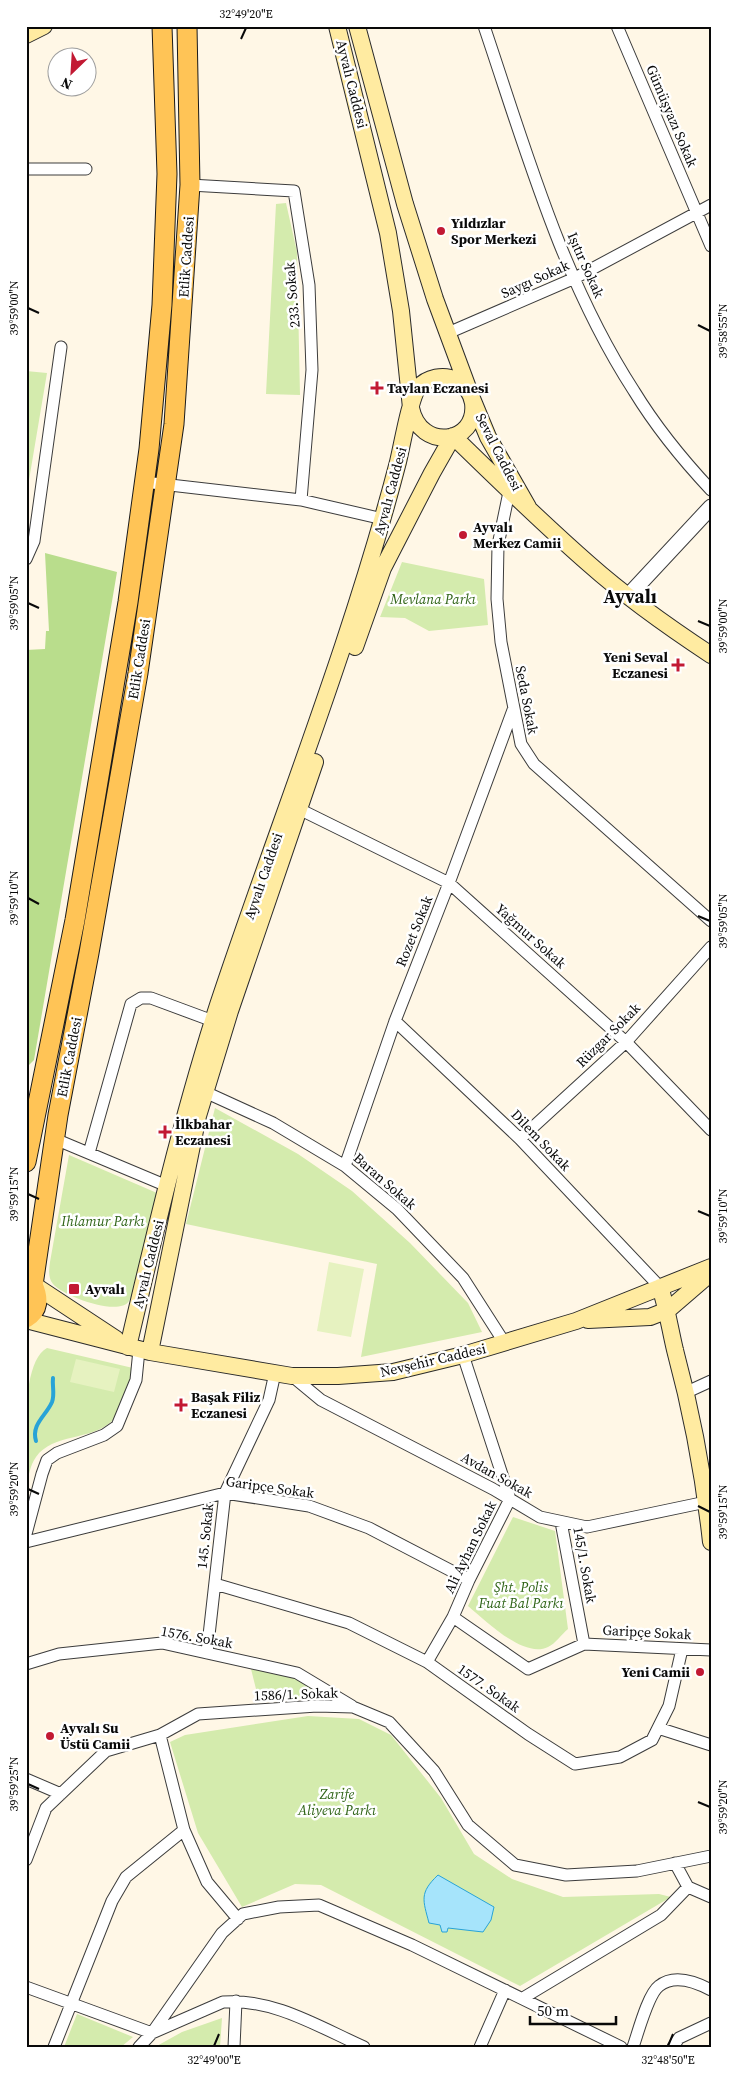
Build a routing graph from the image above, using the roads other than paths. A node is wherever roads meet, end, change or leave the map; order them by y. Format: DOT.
graph roads {
  1 [pos="27,26"];
  2 [pos="44,26"];
  3 [pos="162,26"];
  4 [pos="187,26"];
  5 [pos="337,26"];
  6 [pos="357,26"];
  7 [pos="484,26"];
  8 [pos="618,26"];
  9 [pos="26,35"];
  10 [pos="26,169"];
  11 [pos="86,169"];
  12 [pos="190,184"];
  13 [pos="711,205"];
  14 [pos="696,212"];
  15 [pos="711,246"];
  16 [pos="575,278"];
  17 [pos="448,333"];
  18 [pos="61,346"];
  19 [pos="471,396"];
  20 [pos="411,408"];
  21 [pos="453,436"];
  22 [pos="144,482"];
  23 [pos="167,483"];
  24 [pos="711,490"];
  25 [pos="509,492"];
  26 [pos="301,500"];
  27 [pos="528,506"];
  28 [pos="711,507"];
  29 [pos="383,519"];
  30 [pos="26,559"];
  31 [pos="629,595"];
  32 [pos="711,655"];
  33 [pos="513,709"];
  34 [pos="299,809"];
  35 [pos="449,884"];
  36 [pos="711,922"];
  37 [pos="711,947"];
  38 [pos="213,1021"];
  39 [pos="395,1021"];
  40 [pos="626,1042"];
  41 [pos="205,1092"];
  42 [pos="711,1130"];
  43 [pos="54,1139"];
  44 [pos="520,1139"];
  45 [pos="89,1153"];
  46 [pos="26,1162"];
  47 [pos="345,1166"];
  48 [pos="167,1186"];
  49 [pos="711,1267"];
  50 [pos="711,1273"];
  51 [pos="30,1282"];
  52 [pos="660,1287"];
  53 [pos="641,1294"];
  54 [pos="668,1310"];
  55 [pos="650,1317"];
  56 [pos="26,1318"];
  57 [pos="576,1321"];
  58 [pos="504,1342"];
  59 [pos="675,1348"];
  60 [pos="139,1350"];
  61 [pos="463,1356"];
  62 [pos="275,1373"];
  63 [pos="292,1376"];
  64 [pos="711,1381"];
  65 [pos="687,1392"];
  66 [pos="707,1480"];
  67 [pos="224,1493"];
  68 [pos="510,1499"];
  69 [pos="706,1502"];
  70 [pos="561,1522"];
  71 [pos="26,1534"];
  72 [pos="26,1542"];
  73 [pos="711,1542"];
  74 [pos="469,1580"];
  75 [pos="214,1584"];
  76 [pos="453,1617"];
  77 [pos="584,1644"];
  78 [pos="682,1649"];
  79 [pos="711,1650"];
  80 [pos="207,1653"];
  81 [pos="427,1662"];
  82 [pos="26,1664"];
  83 [pos="353,1707"];
  84 [pos="658,1728"];
  85 [pos="160,1735"];
  86 [pos="711,1745"];
  87 [pos="26,1780"];
  88 [pos="61,1794"];
  89 [pos="184,1830"];
  90 [pos="711,1856"];
  91 [pos="26,1860"];
  92 [pos="675,1863"];
  93 [pos="688,1887"];
  94 [pos="711,1897"];
  95 [pos="238,1919"];
  96 [pos="26,1987"];
  97 [pos="505,1990"];
  98 [pos="711,1990"];
  99 [pos="523,1998"];
  100 [pos="236,2001"];
  101 [pos="71,2003"];
  102 [pos="711,2023"];
  103 [pos="152,2033"];
  104 [pos="54,2047"];
  105 [pos="139,2047"];
  106 [pos="234,2047"];
  107 [pos="364,2047"];
  108 [pos="480,2047"];
  109 [pos="621,2047"];
  110 [pos="633,2047"];
  111 [pos="673,2047"];
  1 -- 9 [label="street"];
  2 -- 9 [label="main road"];
  3 -- 22 [label="main road, Etlik Caddesi"];
  4 -- 12 [label="main road, Etlik Caddesi"];
  5 -- 20 [label="main road, Ayvalı Caddesi"];
  6 -- 17 [label="main road, Ayvalı Caddesi"];
  7 -- 16 [label="street, Işıtır Sokak"];
  8 -- 14 [label="street, Gümüşyazı Sokak"];
  10 -- 11 [label="street"];
  12 -- 23 [label="main road, Etlik Caddesi"];
  12 -- 26 [label="street, 233. Sokak"];
  13 -- 14 [label="street, Saygı Sokak"];
  14 -- 15 [label="street, Gümüşyazı Sokak"];
  14 -- 16 [label="street, Saygı Sokak"];
  16 -- 17 [label="street, Saygı Sokak"];
  16 -- 24 [label="street, Işıtır Sokak"];
  17 -- 19 [label="main road, Ayvalı Caddesi"];
  18 -- 30 [label="street"];
  19 -- 20 [label="main road, Ayvalı Caddesi"];
  19 -- 21 [label="main road, Ayvalı Caddesi"];
  19 -- 27 [label="main road, Seval Caddesi"];
  20 -- 21 [label="main road, Ayvalı Caddesi"];
  20 -- 29 [label="main road, Ayvalı Caddesi"];
  21 -- 25 [label="main road, Seval Caddesi"];
  21 -- 34 [label="main road, Ayvalı Caddesi"];
  22 -- 23 [label="street"];
  22 -- 46 [label="main road, Etlik Caddesi"];
  23 -- 26 [label="street"];
  23 -- 43 [label="main road, Etlik Caddesi"];
  25 -- 27 [label="main road, Seval Caddesi"];
  25 -- 33 [label="street, Seda Sokak"];
  26 -- 29 [label="street"];
  27 -- 31 [label="main road, Seval Caddesi"];
  28 -- 31 [label="street"];
  29 -- 38 [label="main road, Ayvalı Caddesi"];
  31 -- 32 [label="main road, Seval Caddesi"];
  33 -- 35 [label="street, Rozet Sokak"];
  33 -- 36 [label="street, Seda Sokak"];
  34 -- 35 [label="street, Yağmur Sokak"];
  34 -- 41 [label="main road, Ayvalı Caddesi"];
  35 -- 39 [label="street, Rozet Sokak"];
  35 -- 40 [label="street, Yağmur Sokak"];
  37 -- 40 [label="street, Rüzgar Sokak"];
  38 -- 45 [label="street"];
  38 -- 48 [label="main road, Ayvalı Caddesi"];
  39 -- 44 [label="street, Dilem Sokak"];
  39 -- 47 [label="street, Rozet Sokak"];
  40 -- 42 [label="street, Yağmur Sokak"];
  40 -- 44 [label="street, Rüzgar Sokak"];
  41 -- 47 [label="street, Baran Sokak"];
  41 -- 60 [label="main road, Ayvalı Caddesi"];
  43 -- 45 [label="street"];
  43 -- 51 [label="main road, Etlik Caddesi"];
  44 -- 52 [label="street, Dilem Sokak"];
  45 -- 48 [label="street"];
  47 -- 58 [label="street, Baran Sokak"];
  48 -- 60 [label="main road, Ayvalı Caddesi"];
  49 -- 52 [label="main road"];
  50 -- 54 [label="main road"];
  51 -- 56 [label="main road, Etlik Caddesi"];
  51 -- 60 [label="main road, Nevşehir Caddesi"];
  52 -- 53 [label="main road, Nevşehir Caddesi"];
  52 -- 54 [label="main road"];
  53 -- 55 [label="main road"];
  53 -- 57 [label="main road, Nevşehir Caddesi"];
  54 -- 55 [label="main road"];
  54 -- 59 [label="main road"];
  55 -- 57 [label="main road"];
  55 -- 59 [label="main road"];
  56 -- 60 [label="main road, Nevşehir Caddesi"];
  57 -- 58 [label="main road, Nevşehir Caddesi"];
  58 -- 61 [label="main road, Nevşehir Caddesi"];
  59 -- 65 [label="main road"];
  60 -- 62 [label="main road, Nevşehir Caddesi"];
  60 -- 71 [label="street"];
  61 -- 63 [label="main road, Nevşehir Caddesi"];
  61 -- 68 [label="street, Ali Ayhan Sokak"];
  62 -- 63 [label="main road, Nevşehir Caddesi"];
  62 -- 67 [label="street, 145. Sokak"];
  63 -- 68 [label="street, Avdan Sokak"];
  64 -- 65 [label="street"];
  65 -- 66 [label="main road"];
  66 -- 69 [label="main road"];
  67 -- 72 [label="street, Garipçe Sokak"];
  67 -- 74 [label="street, Garipçe Sokak"];
  67 -- 75 [label="street, 145. Sokak"];
  68 -- 70 [label="street, Avdan Sokak"];
  68 -- 74 [label="street, Ali Ayhan Sokak"];
  69 -- 70 [label="street, Avdan Sokak"];
  69 -- 73 [label="main road"];
  70 -- 77 [label="street, 145/1. Sokak"];
  74 -- 76 [label="street, Ali Ayhan Sokak"];
  75 -- 80 [label="street, 145. Sokak"];
  75 -- 81 [label="street, 1577. Sokak"];
  76 -- 77 [label="street, Garipçe Sokak"];
  76 -- 81 [label="street, Ali Ayhan Sokak"];
  77 -- 78 [label="street, Garipçe Sokak"];
  78 -- 79 [label="street, Garipçe Sokak"];
  78 -- 84 [label="street, 1577. Sokak"];
  80 -- 82 [label="street, 1576. Sokak"];
  80 -- 83 [label="street, 1576. Sokak"];
  81 -- 84 [label="street, 1577. Sokak"];
  83 -- 85 [label="street, 1586/1. Sokak"];
  83 -- 92 [label="street, 1586/1. Sokak"];
  84 -- 86 [label="street"];
  85 -- 88 [label="street, 1586/1. Sokak"];
  85 -- 89 [label="street"];
  87 -- 88 [label="street"];
  88 -- 91 [label="street, 1586/1. Sokak"];
  89 -- 95 [label="street"];
  89 -- 101 [label="street"];
  90 -- 92 [label="street, 1586/1. Sokak"];
  92 -- 93 [label="street"];
  93 -- 94 [label="street"];
  93 -- 99 [label="street"];
  95 -- 97 [label="street"];
  95 -- 103 [label="street"];
  96 -- 101 [label="street"];
  97 -- 99 [label="street"];
  97 -- 108 [label="street"];
  98 -- 110 [label="street"];
  99 -- 109 [label="street"];
  100 -- 103 [label="street"];
  100 -- 106 [label="street"];
  100 -- 107 [label="street"];
  101 -- 103 [label="street"];
  101 -- 104 [label="street"];
  102 -- 111 [label="street"];
  103 -- 105 [label="street"];
}
